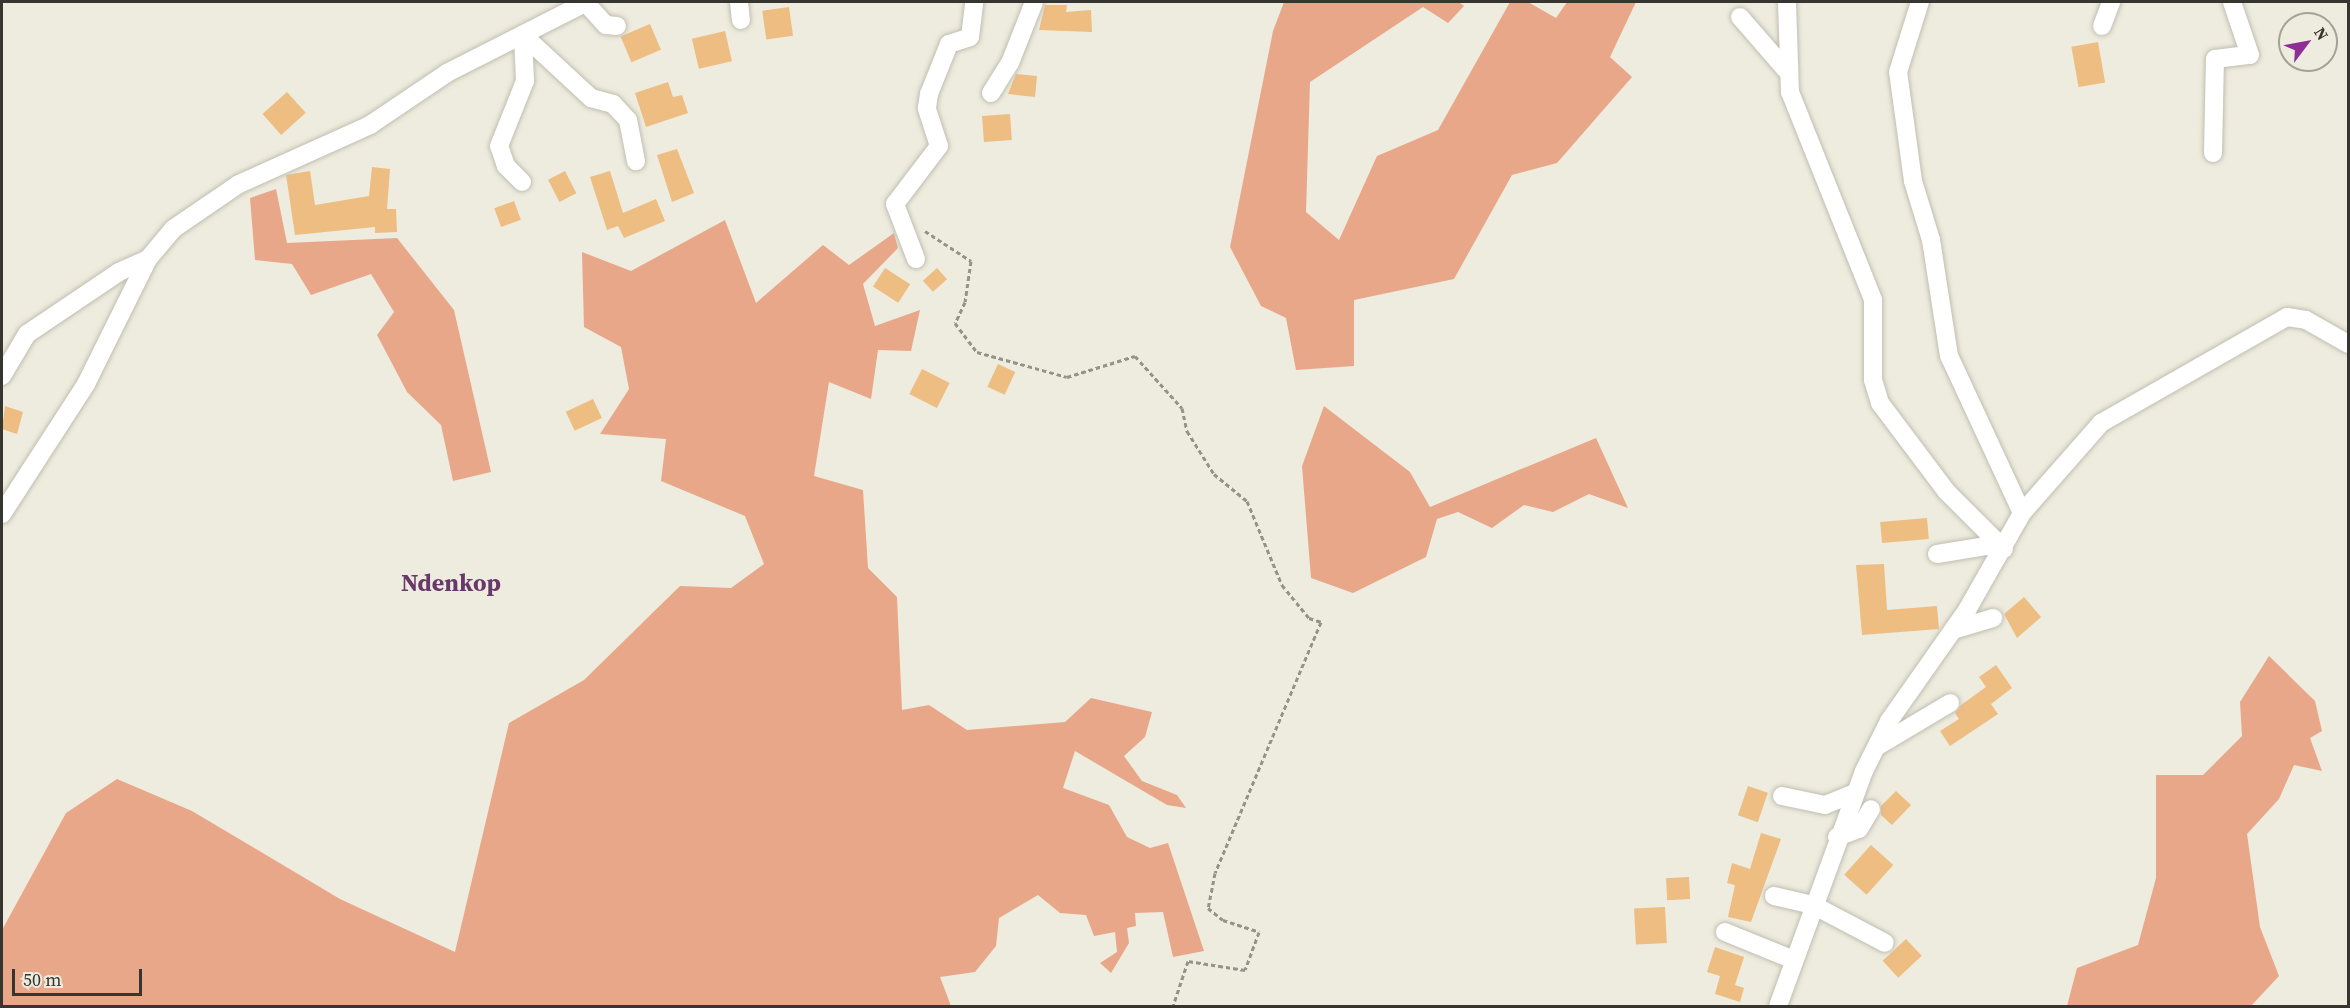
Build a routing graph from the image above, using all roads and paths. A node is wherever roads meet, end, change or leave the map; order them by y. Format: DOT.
graph roads {
  1 [pos="586,2"];
  2 [pos="739,2"];
  3 [pos="974,2"];
  4 [pos="1034,2"];
  5 [pos="1787,2"];
  6 [pos="1920,2"];
  7 [pos="2111,2"];
  8 [pos="2232,2"];
  9 [pos="560,8"];
  10 [pos="1740,17"];
  11 [pos="741,20"];
  12 [pos="2102,26"];
  13 [pos="617,27"];
  14 [pos="523,35"];
  15 [pos="1786,70"];
  16 [pos="991,93"];
  17 [pos="2213,153"];
  18 [pos="636,161"];
  19 [pos="522,182"];
  20 [pos="895,213"];
  21 [pos="148,259"];
  22 [pos="916,259"];
  23 [pos="2349,344"];
  24 [pos="2,376"];
  25 [pos="2022,513"];
  26 [pos="2,514"];
  27 [pos="2001,546"];
  28 [pos="1937,554"];
  29 [pos="1993,618"];
  30 [pos="1953,630"];
  31 [pos="1950,704"];
  32 [pos="1878,746"];
  33 [pos="1855,793"];
  34 [pos="1782,796"];
  35 [pos="1871,809"];
  36 [pos="1837,837"];
  37 [pos="1774,896"];
  38 [pos="1813,904"];
  39 [pos="1725,932"];
  40 [pos="1885,944"];
  41 [pos="1794,960"];
  42 [pos="1173,1006"];
  43 [pos="1778,1006"];
  1 -- 9 [label="street"];
  1 -- 13 [label="street"];
  2 -- 11 [label="street"];
  3 -- 20 [label="street"];
  4 -- 16 [label="street"];
  5 -- 15 [label="street"];
  6 -- 25 [label="street"];
  7 -- 12 [label="street"];
  8 -- 17 [label="street"];
  9 -- 14 [label="street"];
  10 -- 15 [label="street"];
  14 -- 18 [label="street"];
  14 -- 19 [label="street"];
  14 -- 21 [label="street"];
  15 -- 27 [label="street"];
  20 -- 22 [label="street"];
  20 -- 42 [label="path"];
  21 -- 24 [label="street"];
  21 -- 26 [label="street"];
  23 -- 25 [label="street"];
  25 -- 27 [label="street"];
  27 -- 28 [label="street"];
  27 -- 30 [label="street"];
  29 -- 30 [label="street"];
  30 -- 32 [label="street"];
  31 -- 32 [label="street"];
  32 -- 33 [label="street"];
  33 -- 34 [label="street"];
  33 -- 36 [label="street"];
  35 -- 36 [label="street"];
  36 -- 38 [label="street"];
  37 -- 38 [label="street"];
  38 -- 40 [label="street"];
  38 -- 41 [label="street"];
  39 -- 41 [label="street"];
  41 -- 43 [label="street"];
}
